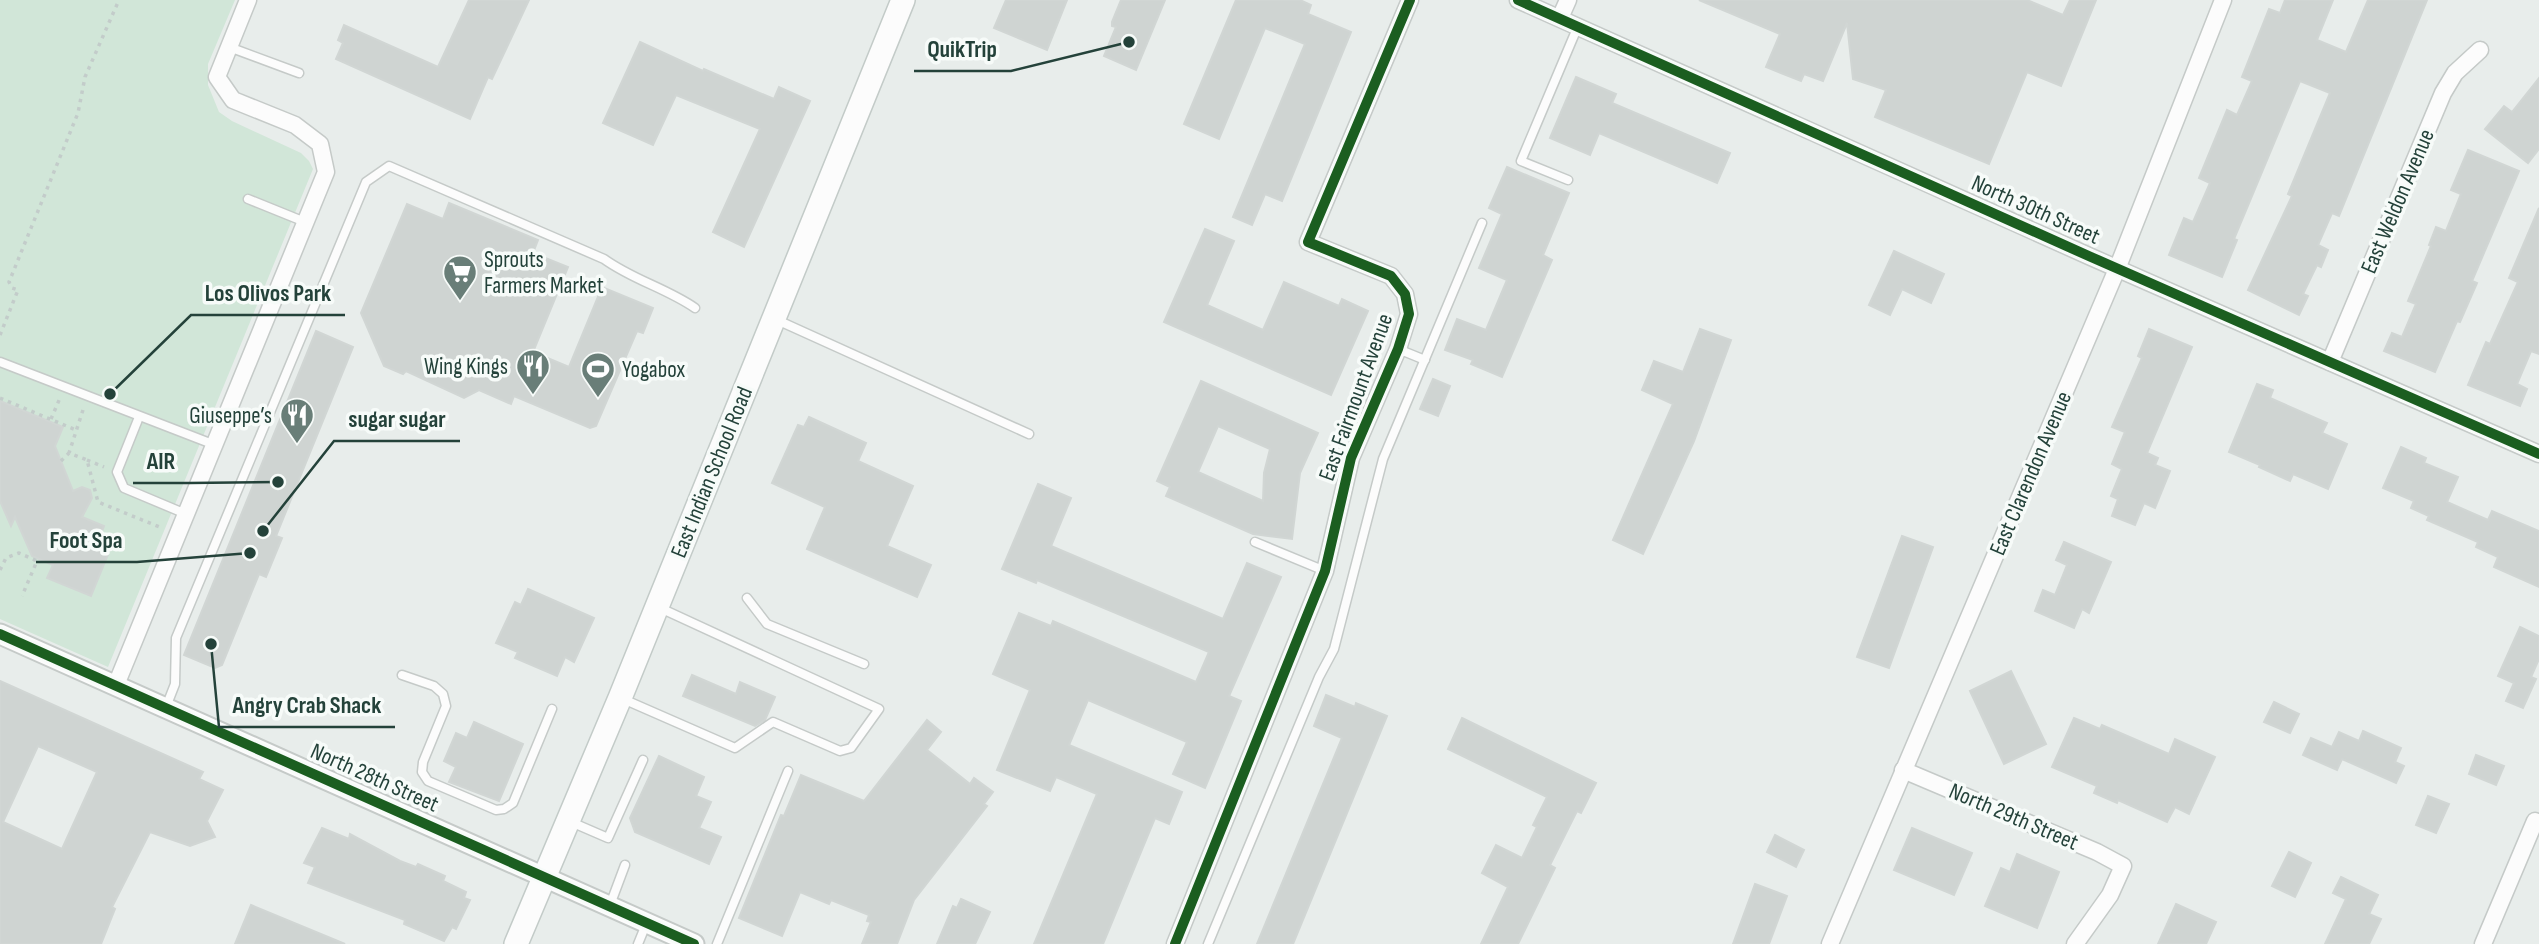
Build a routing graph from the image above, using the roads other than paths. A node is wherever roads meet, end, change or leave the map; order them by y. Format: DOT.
graph roads {
  1 [pos="248,0"];
  2 [pos="903,0"];
  3 [pos="1410,0"];
  4 [pos="1518,0"];
  5 [pos="1568,0"];
  6 [pos="2223,0"];
  7 [pos="1560,18"];
  8 [pos="1578,26"];
  9 [pos="229,47"];
  10 [pos="2480,50"];
  11 [pos="299,73"];
  12 [pos="1567,180"];
  13 [pos="248,199"];
  14 [pos="305,222"];
  15 [pos="1482,223"];
  16 [pos="2117,269"];
  17 [pos="695,308"];
  18 [pos="773,319"];
  19 [pos="1398,349"];
  20 [pos="1425,360"];
  21 [pos="0,362"];
  22 [pos="2330,362"];
  23 [pos="139,417"];
  24 [pos="1029,434"];
  25 [pos="215,445"];
  26 [pos="2539,454"];
  27 [pos="186,514"];
  28 [pos="1255,542"];
  29 [pos="1325,571"];
  30 [pos="747,598"];
  31 [pos="656,606"];
  32 [pos="0,634"];
  33 [pos="864,664"];
  34 [pos="402,675"];
  35 [pos="116,685"];
  36 [pos="620,698"];
  37 [pos="166,707"];
  38 [pos="552,709"];
  39 [pos="643,760"];
  40 [pos="1903,770"];
  41 [pos="788,771"];
  42 [pos="568,820"];
  43 [pos="2535,821"];
  44 [pos="625,865"];
  45 [pos="545,876"];
  46 [pos="610,905"];
  47 [pos="647,922"];
  48 [pos="690,943"];
  49 [pos="516,944"];
  50 [pos="638,944"];
  51 [pos="717,944"];
  52 [pos="1175,944"];
  53 [pos="1208,944"];
  54 [pos="1830,944"];
  55 [pos="2075,944"];
  56 [pos="2483,944"];
  1 -- 9 [label="street"];
  2 -- 18 [label="main road, East Indian School Road"];
  3 -- 19 [label="street, East Fairmount Avenue"];
  4 -- 7 [label="street, North 30th Street"];
  5 -- 7 [label="street"];
  6 -- 16 [label="street, East Clarendon Avenue"];
  7 -- 8 [label="street, North 30th Street"];
  8 -- 12 [label="lane"];
  8 -- 16 [label="street, North 30th Street"];
  9 -- 11 [label="lane"];
  9 -- 14 [label="street"];
  10 -- 22 [label="street, East Weldon Avenue"];
  13 -- 14 [label="lane"];
  14 -- 25 [label="street"];
  15 -- 20 [label="lane"];
  16 -- 22 [label="street, North 30th Street"];
  16 -- 40 [label="street, East Clarendon Avenue"];
  17 -- 37 [label="lane"];
  18 -- 24 [label="lane"];
  18 -- 31 [label="main road, East Indian School Road"];
  19 -- 20 [label="lane"];
  19 -- 29 [label="street, East Fairmount Avenue"];
  20 -- 53 [label="lane"];
  21 -- 23 [label="lane"];
  22 -- 26 [label="street, North 30th Street"];
  23 -- 25 [label="lane"];
  23 -- 27 [label="lane"];
  25 -- 27 [label="street"];
  27 -- 35 [label="street"];
  28 -- 29 [label="lane"];
  29 -- 52 [label="street, East Fairmount Avenue"];
  30 -- 33 [label="lane"];
  31 -- 36 [label="main road, East Indian School Road"];
  31 -- 36 [label="lane"];
  32 -- 35 [label="street, North 28th Street"];
  34 -- 38 [label="lane"];
  35 -- 37 [label="street, North 28th Street"];
  36 -- 42 [label="main road, East Indian School Road"];
  37 -- 45 [label="street, North 28th Street"];
  39 -- 42 [label="lane"];
  40 -- 54 [label="street, East Clarendon Avenue"];
  40 -- 55 [label="street, North 29th Street"];
  41 -- 51 [label="lane"];
  42 -- 45 [label="main road, East Indian School Road"];
  43 -- 56 [label="street"];
  44 -- 46 [label="lane"];
  45 -- 46 [label="street, North 28th Street"];
  45 -- 49 [label="main road, East Indian School Road"];
  46 -- 47 [label="street, North 28th Street"];
  47 -- 48 [label="street, North 28th Street"];
  47 -- 50 [label="lane"];
}
